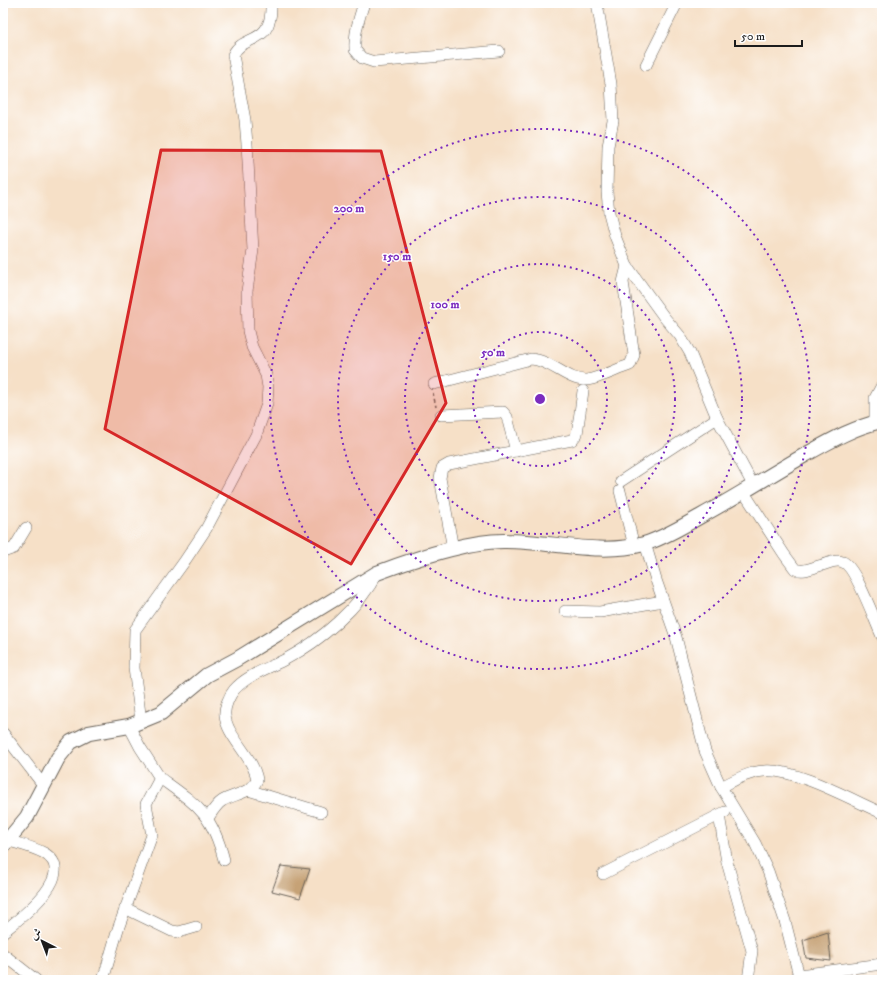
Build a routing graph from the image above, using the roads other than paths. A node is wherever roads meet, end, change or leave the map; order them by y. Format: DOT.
graph roads {
  1 [pos="271,3"];
  2 [pos="364,3"];
  3 [pos="596,3"];
  4 [pos="677,3"];
  5 [pos="499,51"];
  6 [pos="646,65"];
  7 [pos="627,266"];
  8 [pos="434,384"];
  9 [pos="882,385"];
  10 [pos="583,390"];
  11 [pos="441,415"];
  12 [pos="717,418"];
  13 [pos="879,422"];
  14 [pos="516,451"];
  15 [pos="748,488"];
  16 [pos="26,528"];
  17 [pos="640,545"];
  18 [pos="453,549"];
  19 [pos="3,552"];
  20 [pos="377,572"];
  21 [pos="663,601"];
  22 [pos="565,611"];
  23 [pos="882,636"];
  24 [pos="135,723"];
  25 [pos="3,733"];
  26 [pos="160,778"];
  27 [pos="44,786"];
  28 [pos="721,786"];
  29 [pos="248,790"];
  30 [pos="732,808"];
  31 [pos="321,812"];
  32 [pos="882,813"];
  33 [pos="719,815"];
  34 [pos="208,818"];
  35 [pos="6,844"];
  36 [pos="224,860"];
  37 [pos="603,874"];
  38 [pos="125,908"];
  39 [pos="196,927"];
  40 [pos="3,932"];
  41 [pos="3,954"];
  42 [pos="882,964"];
  43 [pos="799,978"];
  44 [pos="36,980"];
  45 [pos="103,980"];
  46 [pos="748,980"];
  1 -- 24 [label="street"];
  2 -- 5 [label="street"];
  3 -- 7 [label="street"];
  4 -- 6 [label="street"];
  7 -- 8 [label="street"];
  7 -- 12 [label="street"];
  9 -- 13 [label="street"];
  10 -- 14 [label="street"];
  11 -- 14 [label="street"];
  12 -- 15 [label="street"];
  12 -- 17 [label="street"];
  13 -- 15 [label="main road"];
  14 -- 18 [label="street"];
  15 -- 17 [label="main road"];
  15 -- 23 [label="street"];
  16 -- 19 [label="street"];
  17 -- 18 [label="main road"];
  17 -- 21 [label="street"];
  18 -- 20 [label="main road"];
  20 -- 24 [label="main road"];
  20 -- 29 [label="street"];
  21 -- 22 [label="street"];
  21 -- 28 [label="street"];
  24 -- 26 [label="street"];
  24 -- 27 [label="main road"];
  25 -- 27 [label="street"];
  26 -- 34 [label="street"];
  26 -- 38 [label="street"];
  27 -- 35 [label="main road"];
  28 -- 30 [label="street"];
  28 -- 32 [label="street"];
  29 -- 31 [label="street"];
  29 -- 34 [label="street"];
  30 -- 33 [label="street"];
  30 -- 43 [label="street"];
  33 -- 37 [label="street"];
  33 -- 46 [label="street"];
  34 -- 36 [label="street"];
  35 -- 40 [label="street"];
  38 -- 39 [label="street"];
  38 -- 45 [label="street"];
  41 -- 44 [label="street"];
  42 -- 43 [label="street"];
}
